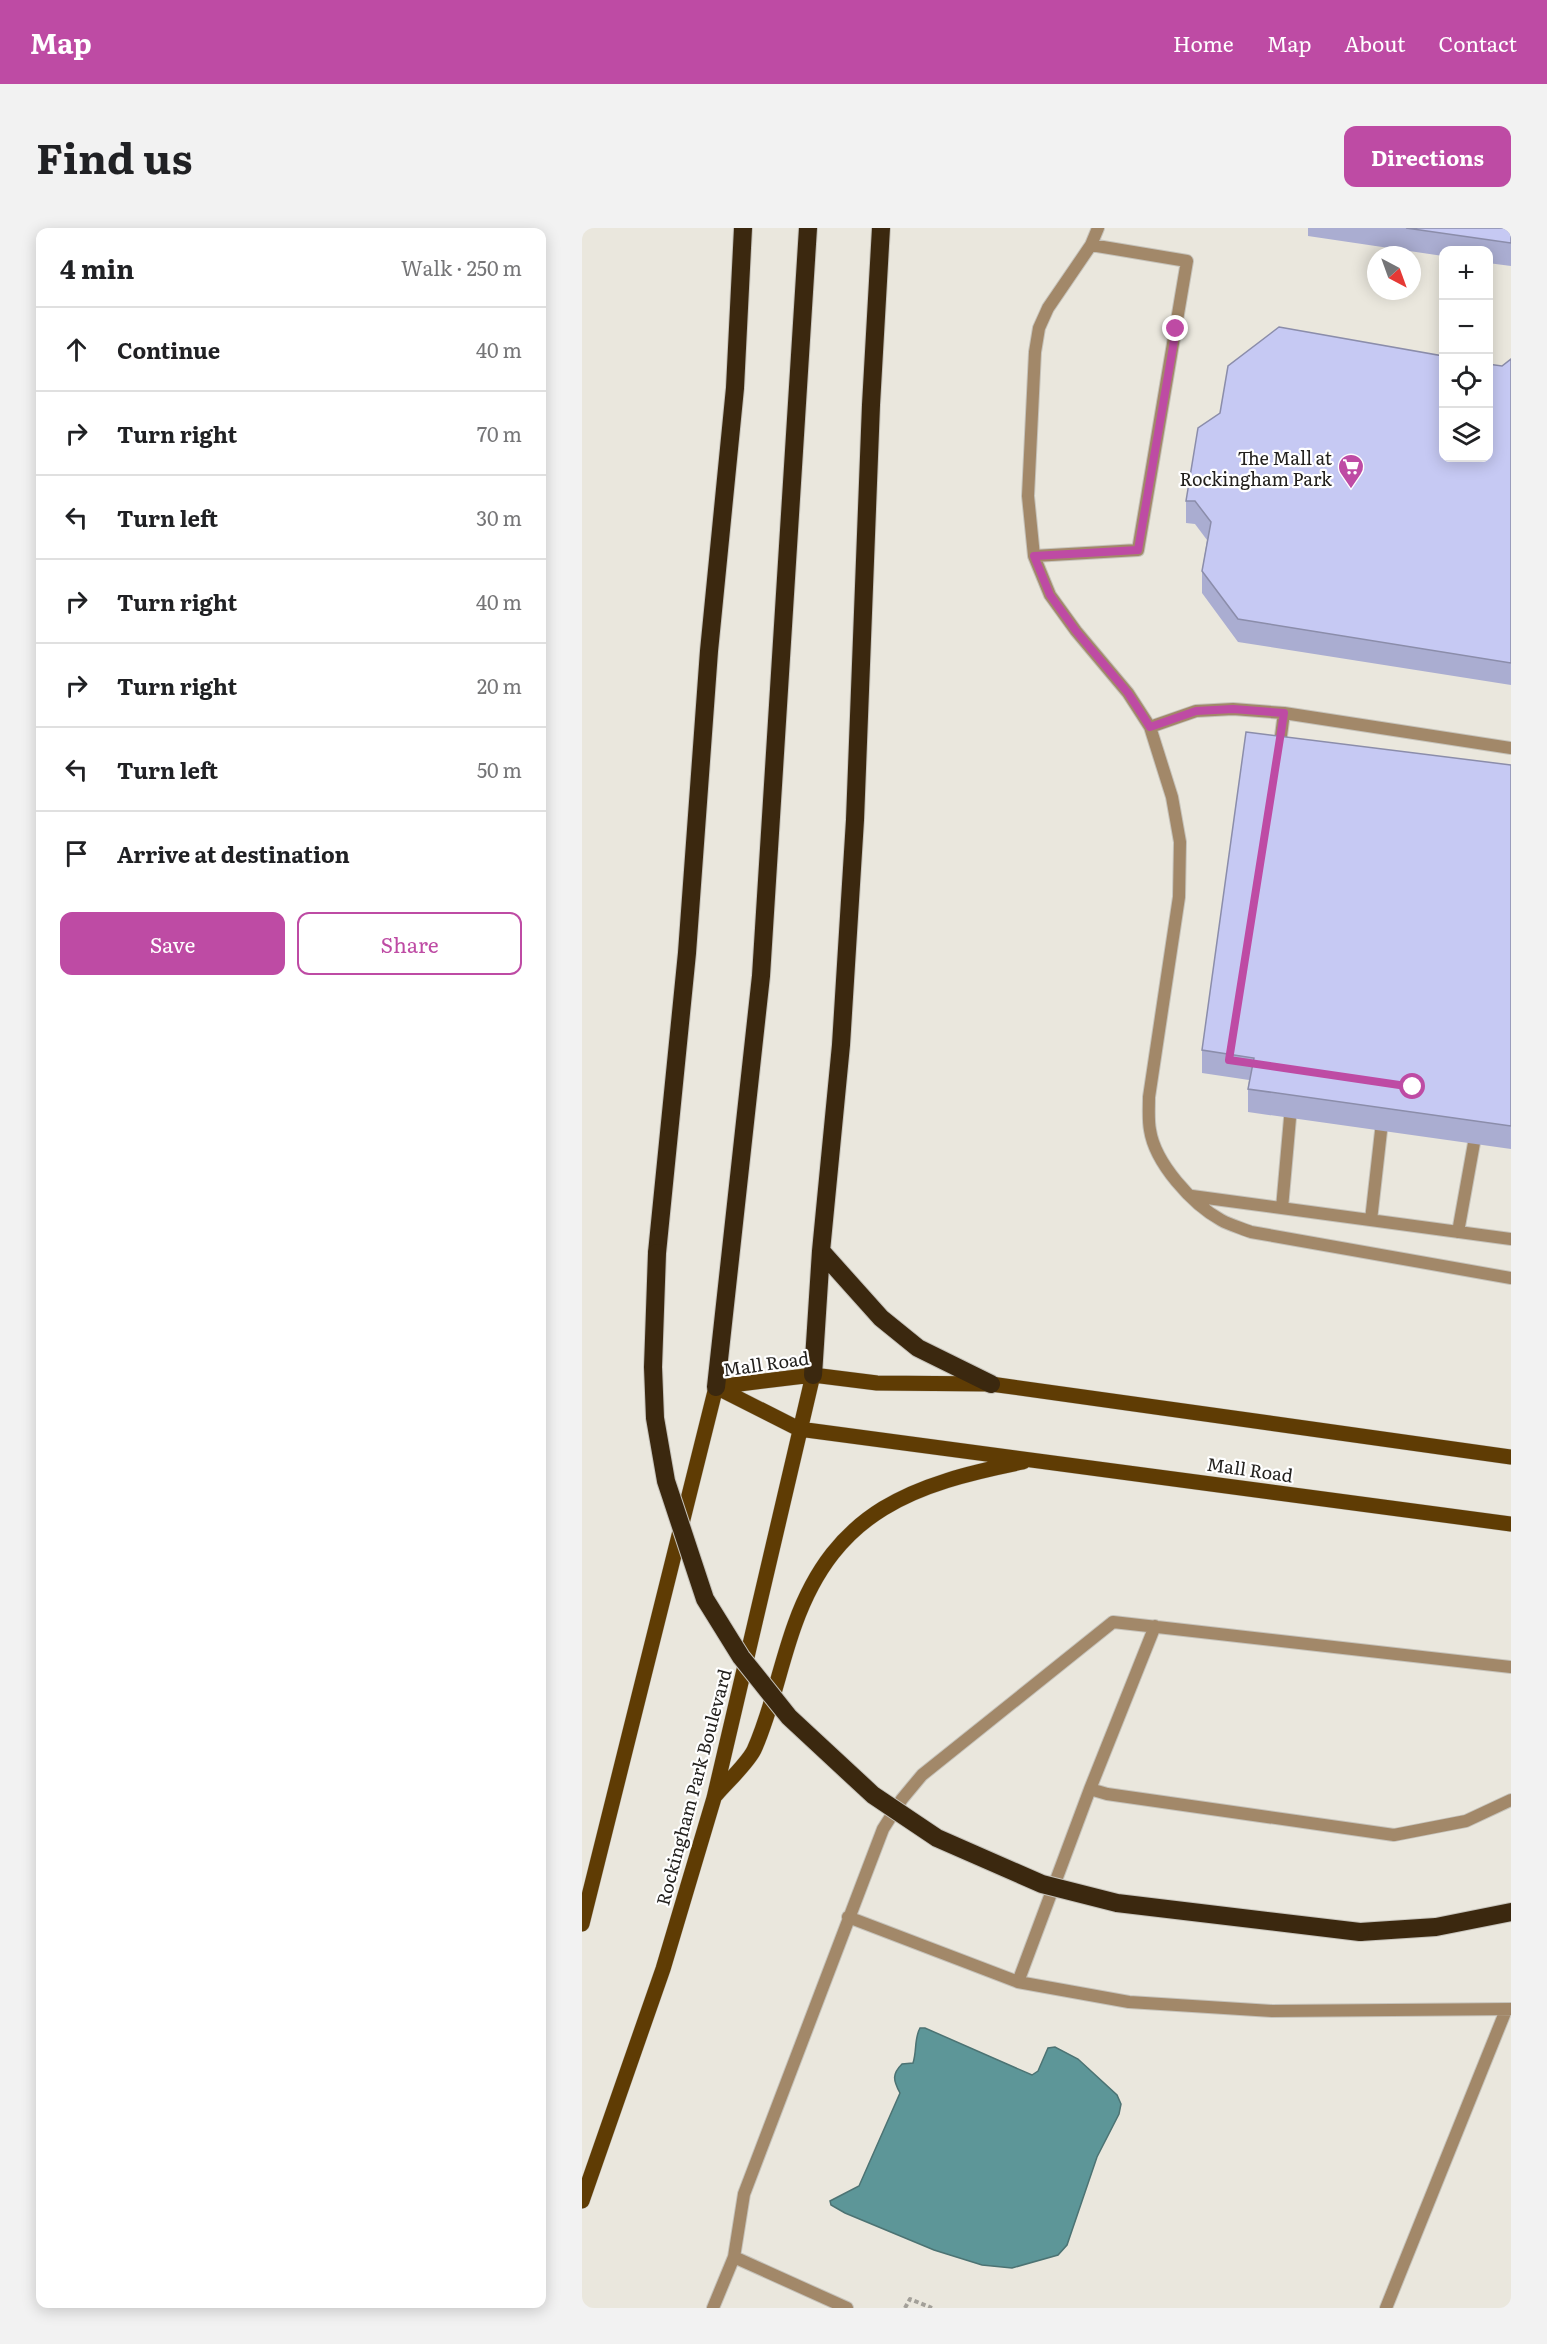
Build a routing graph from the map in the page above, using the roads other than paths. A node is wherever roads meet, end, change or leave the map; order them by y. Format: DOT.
graph roads {
  1 [pos="744,228"];
  2 [pos="808,228"];
  3 [pos="881,228"];
  4 [pos="1098,228"];
  5 [pos="1091,245"];
  6 [pos="1034,556"];
  7 [pos="1284,713"];
  8 [pos="1150,727"];
  9 [pos="1511,748"];
  10 [pos="1277,758"];
  11 [pos="1290,1118"];
  12 [pos="1381,1131"];
  13 [pos="1474,1143"];
  14 [pos="1191,1196"];
  15 [pos="1281,1208"];
  16 [pos="1371,1220"];
  17 [pos="1458,1232"];
  18 [pos="1511,1239"];
  19 [pos="821,1251"];
  20 [pos="1511,1278"];
  21 [pos="813,1375"];
  22 [pos="992,1384"];
  23 [pos="717,1387"];
  24 [pos="799,1429"];
  25 [pos="1511,1458"];
  26 [pos="1035,1459"];
  27 [pos="1511,1524"];
  28 [pos="1155,1626"];
  29 [pos="1511,1667"];
  30 [pos="1090,1789"];
  31 [pos="714,1798"];
  32 [pos="1511,1800"];
  33 [pos="1507,1911"];
  34 [pos="848,1917"];
  35 [pos="582,1924"];
  36 [pos="1018,1982"];
  37 [pos="1509,2009"];
  38 [pos="582,2201"];
  39 [pos="734,2257"];
  40 [pos="713,2308"];
  41 [pos="847,2308"];
  42 [pos="1386,2308"];
  1 -- 33 [label="highway, bridge"];
  2 -- 23 [label="highway"];
  3 -- 19 [label="highway"];
  4 -- 5 [label="lane"];
  5 -- 6 [label="lane"];
  5 -- 6 [label="lane"];
  6 -- 8 [label="lane"];
  7 -- 8 [label="lane"];
  7 -- 9 [label="lane"];
  7 -- 10 [label="lane"];
  8 -- 14 [label="lane"];
  11 -- 15 [label="lane"];
  12 -- 16 [label="lane"];
  13 -- 17 [label="lane"];
  14 -- 15 [label="lane"];
  14 -- 20 [label="lane"];
  15 -- 16 [label="lane"];
  16 -- 17 [label="lane"];
  17 -- 18 [label="lane"];
  19 -- 21 [label="highway"];
  19 -- 22 [label="highway"];
  21 -- 22 [label="main road, Mall Road"];
  21 -- 23 [label="main road, Mall Road"];
  21 -- 24 [label="main road, Rockingham Park Boulevard"];
  22 -- 25 [label="main road, Mall Road"];
  23 -- 24 [label="main road, Mall Road"];
  23 -- 35 [label="main road"];
  24 -- 26 [label="main road, Mall Road"];
  24 -- 31 [label="main road, Rockingham Park Boulevard"];
  26 -- 27 [label="main road, Mall Road"];
  26 -- 31 [label="main road"];
  28 -- 29 [label="lane"];
  28 -- 30 [label="lane"];
  28 -- 34 [label="lane"];
  30 -- 32 [label="lane"];
  30 -- 36 [label="lane"];
  31 -- 38 [label="main road, Rockingham Park Boulevard"];
  34 -- 36 [label="lane"];
  34 -- 39 [label="lane"];
  36 -- 37 [label="lane"];
  37 -- 42 [label="lane"];
  39 -- 40 [label="lane"];
  39 -- 41 [label="lane"];
}
